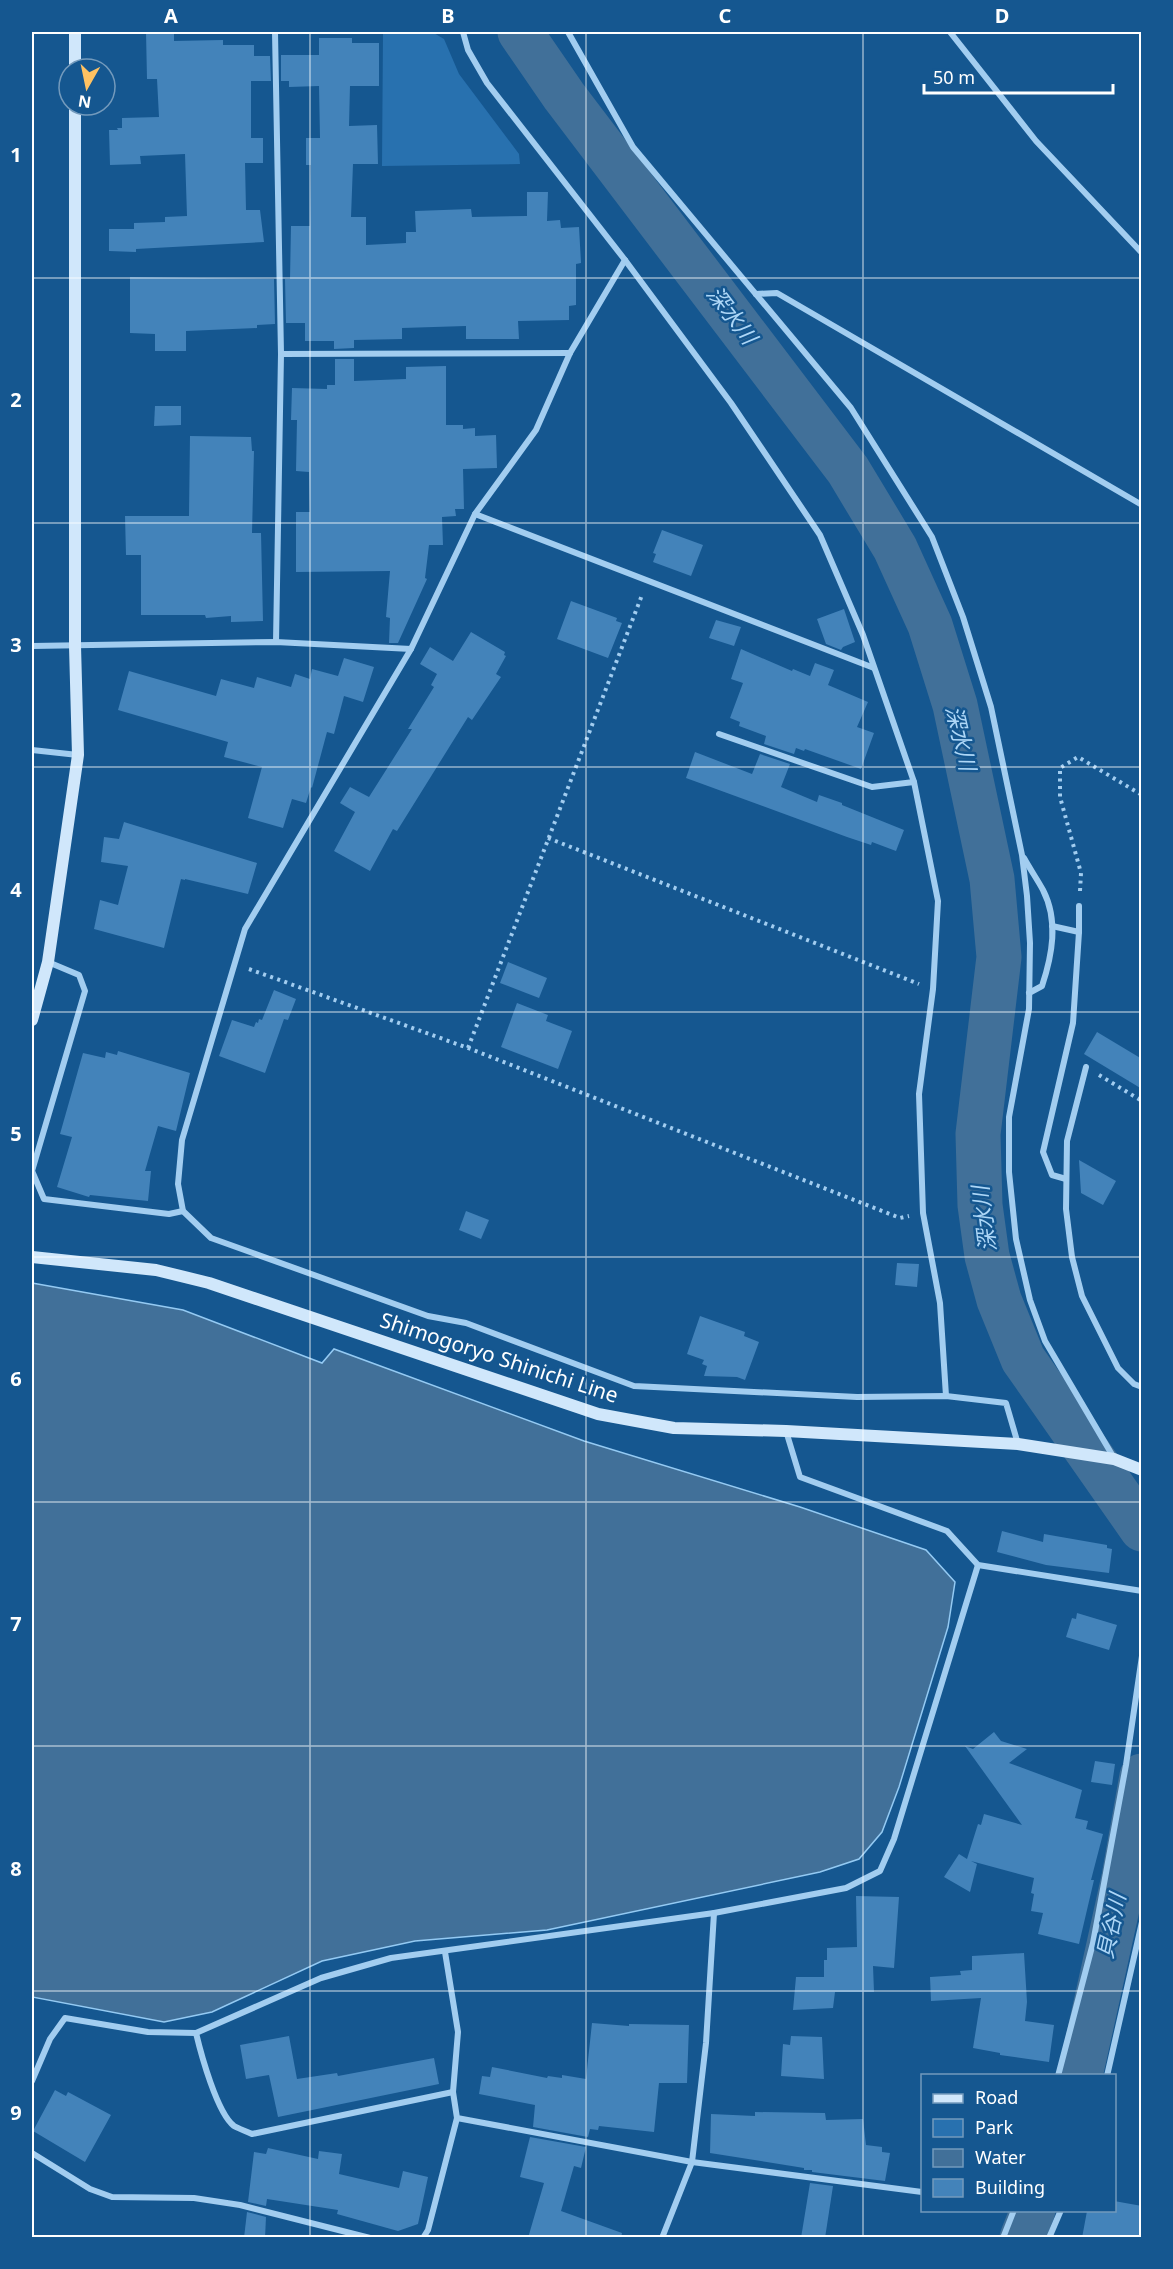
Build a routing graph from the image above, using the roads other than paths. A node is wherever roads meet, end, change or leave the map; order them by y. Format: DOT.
graph roads {
  1 [pos="75,32"];
  2 [pos="275,32"];
  3 [pos="463,32"];
  4 [pos="568,32"];
  5 [pos="950,32"];
  6 [pos="75,57"];
  7 [pos="75,117"];
  8 [pos="1142,253"];
  9 [pos="625,260"];
  10 [pos="756,294"];
  11 [pos="570,353"];
  12 [pos="281,354"];
  13 [pos="1142,505"];
  14 [pos="475,513"];
  15 [pos="276,642"];
  16 [pos="32,646"];
  17 [pos="75,646"];
  18 [pos="411,649"];
  19 [pos="874,668"];
  20 [pos="719,734"];
  21 [pos="32,750"];
  22 [pos="78,755"];
  23 [pos="914,782"];
  24 [pos="1022,855"];
  25 [pos="1079,906"];
  26 [pos="1052,926"];
  27 [pos="1079,932"];
  28 [pos="48,962"];
  29 [pos="1029,993"];
  30 [pos="32,1020"];
  31 [pos="1086,1067"];
  32 [pos="1066,1179"];
  33 [pos="183,1211"];
  34 [pos="32,1257"];
  35 [pos="1142,1387"];
  36 [pos="945,1396"];
  37 [pos="786,1431"];
  38 [pos="1018,1444"];
  39 [pos="1114,1459"];
  40 [pos="1142,1470"];
  41 [pos="978,1565"];
  42 [pos="1142,1591"];
  43 [pos="1142,1656"];
  44 [pos="714,1913"];
  45 [pos="1142,1922"];
  46 [pos="445,1952"];
  47 [pos="196,2033"];
  48 [pos="1059,2074"];
  49 [pos="1107,2074"];
  50 [pos="32,2081"];
  51 [pos="453,2092"];
  52 [pos="457,2118"];
  53 [pos="32,2153"];
  54 [pos="692,2162"];
  55 [pos="921,2192"];
  56 [pos="1014,2212"];
  57 [pos="1061,2212"];
  58 [pos="370,2238"];
  59 [pos="423,2238"];
  60 [pos="662,2238"];
  61 [pos="1003,2238"];
  62 [pos="1049,2238"];
  1 -- 6 [label="main road"];
  2 -- 12 [label="street"];
  3 -- 9 [label="street"];
  4 -- 10 [label="street"];
  5 -- 8 [label="street"];
  7 -- 17 [label="main road"];
  9 -- 11 [label="street"];
  9 -- 19 [label="street"];
  10 -- 13 [label="street"];
  10 -- 24 [label="street"];
  11 -- 12 [label="street"];
  11 -- 14 [label="street"];
  12 -- 15 [label="street"];
  14 -- 18 [label="street"];
  14 -- 19 [label="street"];
  15 -- 17 [label="street"];
  15 -- 18 [label="street"];
  16 -- 17 [label="street"];
  17 -- 22 [label="main road"];
  18 -- 33 [label="street"];
  19 -- 23 [label="street"];
  20 -- 23 [label="street"];
  21 -- 22 [label="street"];
  22 -- 28 [label="main road"];
  23 -- 36 [label="street"];
  24 -- 26 [label="street"];
  24 -- 29 [label="street"];
  25 -- 27 [label="street"];
  26 -- 27 [label="street"];
  26 -- 29 [label="street"];
  27 -- 32 [label="street"];
  28 -- 30 [label="main road"];
  28 -- 33 [label="street"];
  29 -- 39 [label="street"];
  31 -- 32 [label="street"];
  32 -- 35 [label="street"];
  33 -- 36 [label="street"];
  34 -- 37 [label="main road, Shimogoryo Shinichi Line"];
  36 -- 38 [label="street"];
  37 -- 38 [label="main road, Shimogoryo Shinichi Line"];
  37 -- 41 [label="street"];
  38 -- 39 [label="main road, Shimogoryo Shinichi Line"];
  39 -- 40 [label="main road, Shimogoryo Shinichi Line"];
  41 -- 42 [label="street"];
  41 -- 44 [label="street"];
  43 -- 48 [label="street"];
  44 -- 46 [label="street"];
  44 -- 54 [label="street"];
  45 -- 49 [label="street"];
  46 -- 47 [label="street"];
  46 -- 51 [label="street"];
  47 -- 50 [label="street"];
  47 -- 51 [label="street"];
  51 -- 52 [label="street"];
  52 -- 54 [label="street"];
  52 -- 59 [label="street"];
  53 -- 58 [label="street"];
  54 -- 55 [label="street"];
  54 -- 60 [label="street"];
  56 -- 61 [label="street"];
  57 -- 62 [label="street"];
}
